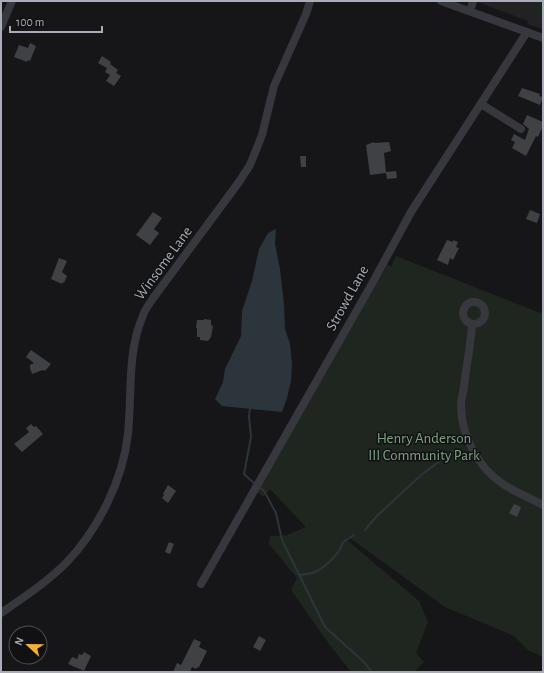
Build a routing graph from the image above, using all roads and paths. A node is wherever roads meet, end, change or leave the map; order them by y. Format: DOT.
graph roads {
  1 [pos="12,1"];
  2 [pos="310,1"];
  3 [pos="441,1"];
  4 [pos="473,1"];
  5 [pos="470,11"];
  6 [pos="1,27"];
  7 [pos="526,32"];
  8 [pos="543,38"];
  9 [pos="481,104"];
  10 [pos="521,129"];
  11 [pos="472,324"];
  12 [pos="543,505"];
  13 [pos="201,584"];
  14 [pos="1,612"];
  1 -- 6 [label="street"];
  2 -- 14 [label="street, Winsome Lane"];
  3 -- 5 [label="street"];
  4 -- 5 [label="street"];
  5 -- 7 [label="street"];
  7 -- 8 [label="street"];
  7 -- 9 [label="street, Strowd Lane"];
  9 -- 10 [label="street"];
  9 -- 13 [label="street, Strowd Lane"];
  11 -- 12 [label="street"];
}
